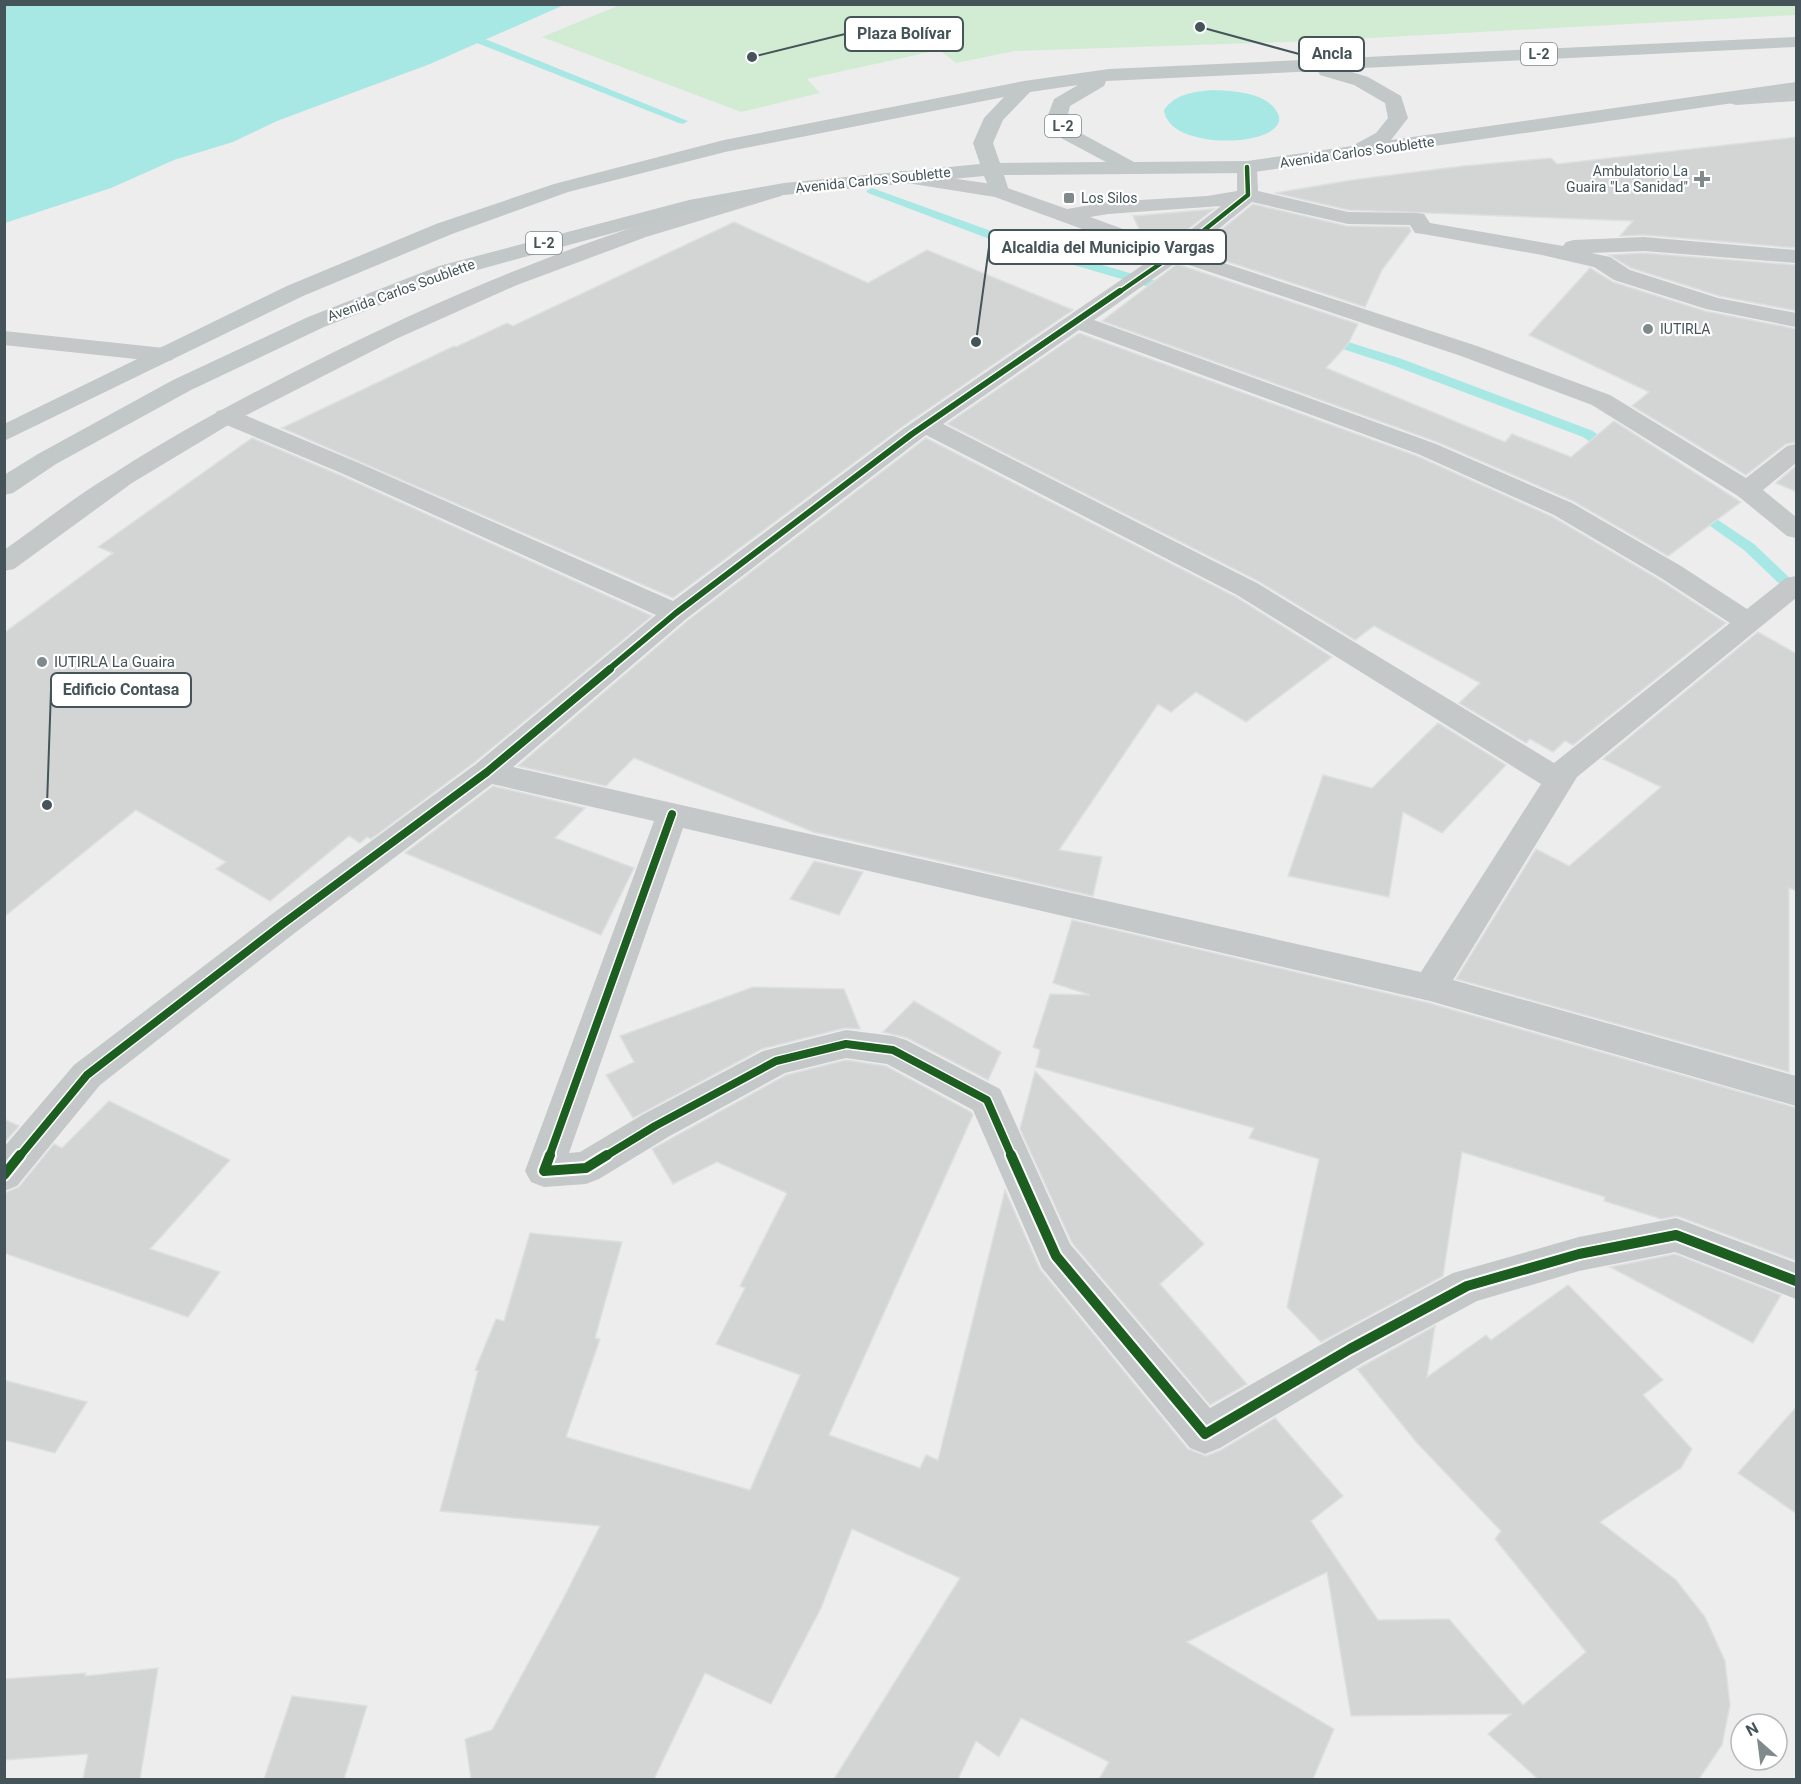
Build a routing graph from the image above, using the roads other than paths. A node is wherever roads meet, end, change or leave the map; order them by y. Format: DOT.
graph roads {
  1 [pos="1797,42"];
  2 [pos="1281,66"];
  3 [pos="1109,75"];
  4 [pos="1024,87"];
  5 [pos="1797,88"];
  6 [pos="1797,95"];
  7 [pos="1710,101"];
  8 [pos="1354,153"];
  9 [pos="1131,167"];
  10 [pos="1247,167"];
  11 [pos="990,169"];
  12 [pos="901,177"];
  13 [pos="784,189"];
  14 [pos="999,191"];
  15 [pos="1248,195"];
  16 [pos="1065,216"];
  17 [pos="1542,248"];
  18 [pos="1173,255"];
  19 [pos="1797,256"];
  20 [pos="1797,320"];
  21 [pos="1076,321"];
  22 [pos="4,338"];
  23 [pos="164,355"];
  24 [pos="226,416"];
  25 [pos="925,425"];
  26 [pos="4,434"];
  27 [pos="1797,451"];
  28 [pos="4,487"];
  29 [pos="1747,490"];
  30 [pos="1797,530"];
  31 [pos="4,563"];
  32 [pos="1797,584"];
  33 [pos="676,613"];
  34 [pos="1748,622"];
  35 [pos="487,772"];
  36 [pos="1558,780"];
  37 [pos="672,814"];
  38 [pos="1430,987"];
  39 [pos="1797,1091"];
  40 [pos="4,1175"];
  41 [pos="1797,1281"];
  1 -- 2 [label="main road, L-2"];
  2 -- 3 [label="main road, L-2"];
  2 -- 8 [label="main road, L-2"];
  3 -- 4 [label="main road, L-2"];
  3 -- 9 [label="main road, L-2"];
  4 -- 11 [label="main road"];
  4 -- 23 [label="main road, L-2"];
  5 -- 7 [label="main road, Avenida Carlos Soublette / L-2"];
  6 -- 7 [label="street"];
  7 -- 8 [label="main road, Avenida Carlos Soublette / L-2"];
  8 -- 10 [label="main road, Avenida Carlos Soublette / L-2"];
  9 -- 10 [label="main road, Avenida Carlos Soublette / L-2"];
  9 -- 11 [label="main road, Avenida Carlos Soublette / L-2"];
  10 -- 15 [label="street"];
  11 -- 12 [label="main road, Avenida Carlos Soublette / L-2"];
  11 -- 14 [label="main road"];
  12 -- 13 [label="main road, Avenida Carlos Soublette / L-2"];
  12 -- 14 [label="street"];
  13 -- 24 [label="street"];
  13 -- 28 [label="main road, Avenida Carlos Soublette / L-2"];
  14 -- 16 [label="street"];
  15 -- 16 [label="street"];
  15 -- 17 [label="street"];
  15 -- 18 [label="street"];
  16 -- 18 [label="street"];
  17 -- 19 [label="street"];
  17 -- 20 [label="street"];
  18 -- 21 [label="street"];
  18 -- 29 [label="street"];
  21 -- 25 [label="street"];
  21 -- 34 [label="street"];
  22 -- 23 [label="street"];
  23 -- 26 [label="main road, L-2"];
  24 -- 31 [label="street"];
  24 -- 33 [label="street"];
  25 -- 33 [label="street"];
  25 -- 36 [label="street"];
  27 -- 29 [label="street"];
  29 -- 30 [label="street"];
  32 -- 34 [label="street"];
  33 -- 35 [label="street"];
  34 -- 36 [label="street"];
  35 -- 37 [label="street"];
  35 -- 40 [label="street"];
  36 -- 38 [label="street"];
  37 -- 38 [label="street"];
  37 -- 41 [label="street"];
  38 -- 39 [label="street"];
}
